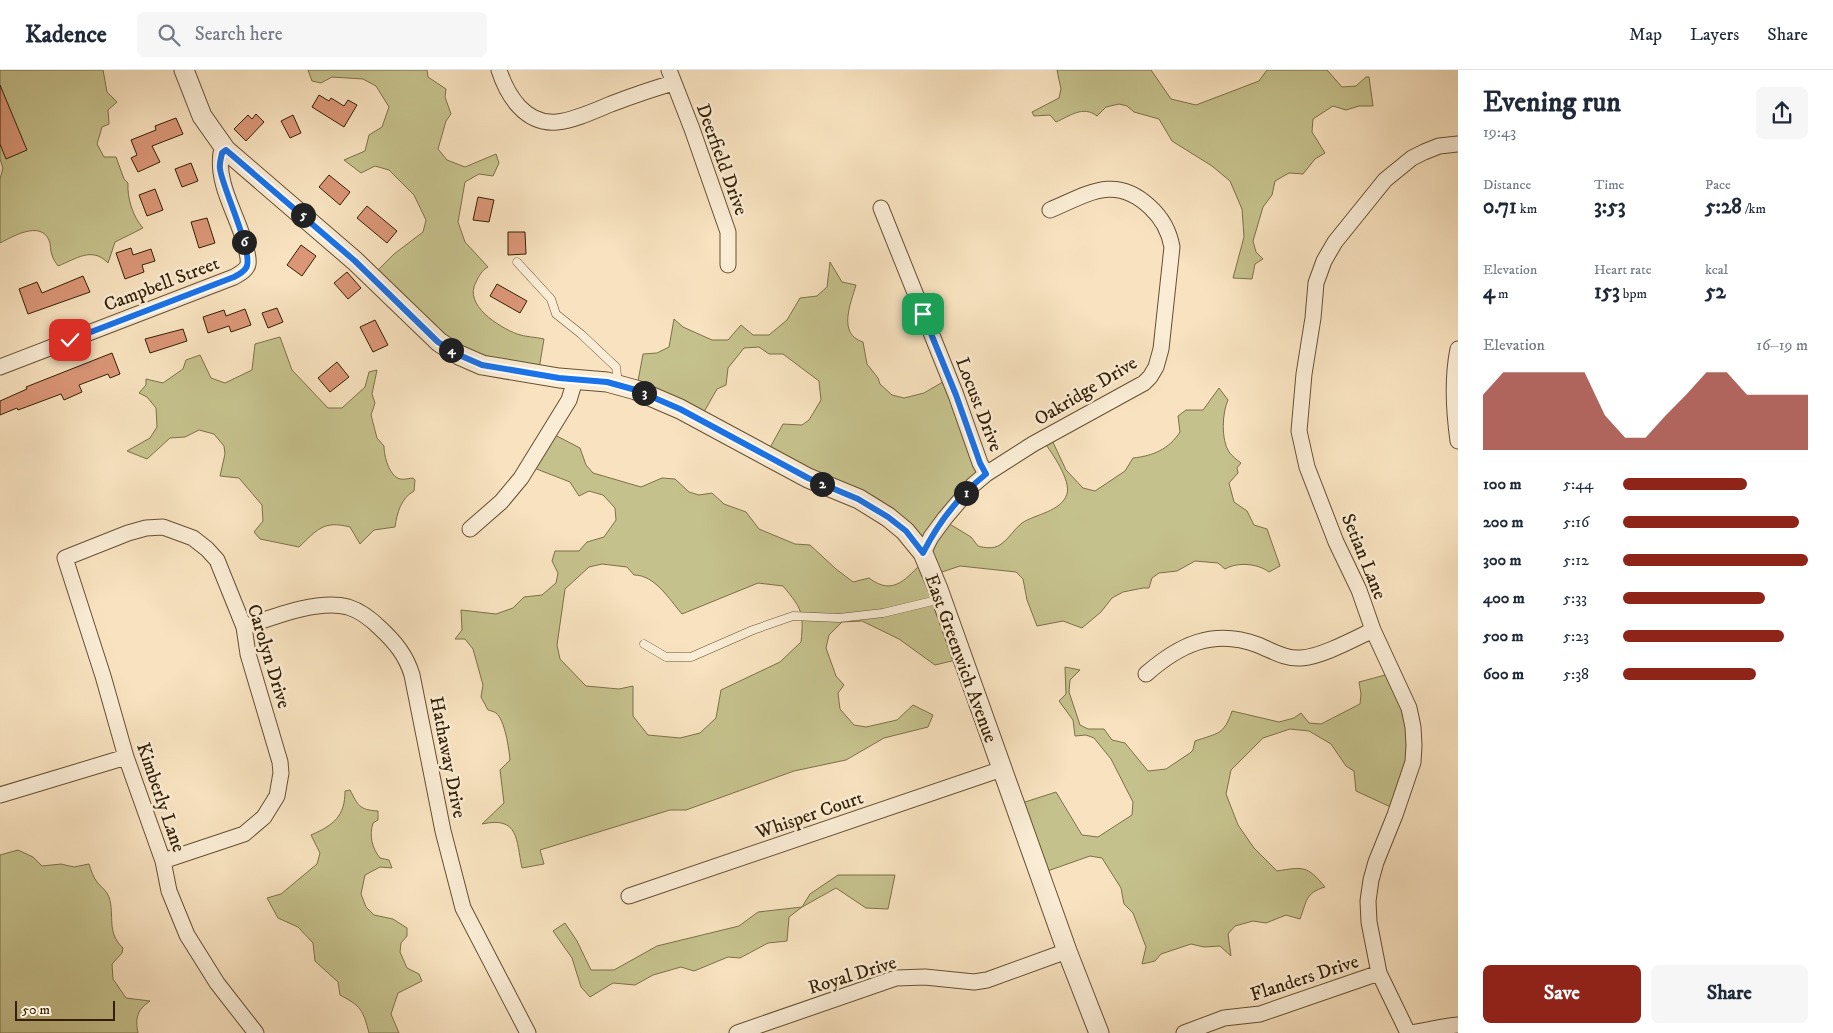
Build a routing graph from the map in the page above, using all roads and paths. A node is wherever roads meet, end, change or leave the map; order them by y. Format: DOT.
graph roads {
  1 [pos="184,70"];
  2 [pos="499,70"];
  3 [pos="671,76"];
  4 [pos="1458,144"];
  5 [pos="226,150"];
  6 [pos="881,208"];
  7 [pos="1050,210"];
  8 [pos="517,262"];
  9 [pos="728,265"];
  10 [pos="1458,349"];
  11 [pos="0,367"];
  12 [pos="575,380"];
  13 [pos="619,385"];
  14 [pos="1458,441"];
  15 [pos="986,474"];
  16 [pos="470,529"];
  17 [pos="923,553"];
  18 [pos="65,558"];
  19 [pos="941,598"];
  20 [pos="244,627"];
  21 [pos="1373,630"];
  22 [pos="644,644"];
  23 [pos="1146,674"];
  24 [pos="126,756"];
  25 [pos="1002,769"];
  26 [pos="0,795"];
  27 [pos="163,861"];
  28 [pos="629,896"];
  29 [pos="1067,951"];
  30 [pos="1379,973"];
  31 [pos="1458,1025"];
  32 [pos="256,1033"];
  33 [pos="528,1033"];
  34 [pos="737,1033"];
  35 [pos="1099,1033"];
  36 [pos="1184,1033"];
  37 [pos="1409,1033"];
  1 -- 5 [label="street, East Greenwich Avenue"];
  2 -- 3 [label="street"];
  3 -- 9 [label="street, Deerfield Drive"];
  4 -- 21 [label="street, Setian Lane"];
  5 -- 11 [label="street, Campbell Street"];
  5 -- 12 [label="street, East Greenwich Avenue"];
  6 -- 15 [label="street, Locust Drive"];
  7 -- 15 [label="street, Oakridge Drive"];
  8 -- 13 [label="lane"];
  10 -- 14 [label="street"];
  12 -- 13 [label="street, East Greenwich Avenue"];
  12 -- 16 [label="street"];
  13 -- 17 [label="street, East Greenwich Avenue"];
  15 -- 17 [label="street, Oakridge Drive"];
  17 -- 19 [label="street, East Greenwich Avenue"];
  18 -- 20 [label="street, Carolyn Drive"];
  18 -- 24 [label="street, Kimberly Lane"];
  19 -- 22 [label="lane"];
  19 -- 25 [label="street, East Greenwich Avenue"];
  20 -- 27 [label="street, Carolyn Drive"];
  20 -- 33 [label="street, Hathaway Drive"];
  21 -- 23 [label="street"];
  21 -- 30 [label="street, Setian Lane"];
  24 -- 26 [label="street"];
  24 -- 27 [label="street, Kimberly Lane"];
  25 -- 28 [label="street, Whisper Court"];
  25 -- 29 [label="street, East Greenwich Avenue"];
  27 -- 32 [label="street, Kimberly Lane"];
  29 -- 34 [label="street, Royal Drive"];
  29 -- 35 [label="street, East Greenwich Avenue"];
  30 -- 36 [label="street, Flanders Drive"];
  30 -- 37 [label="street, Setian Lane"];
  31 -- 37 [label="street"];
}
